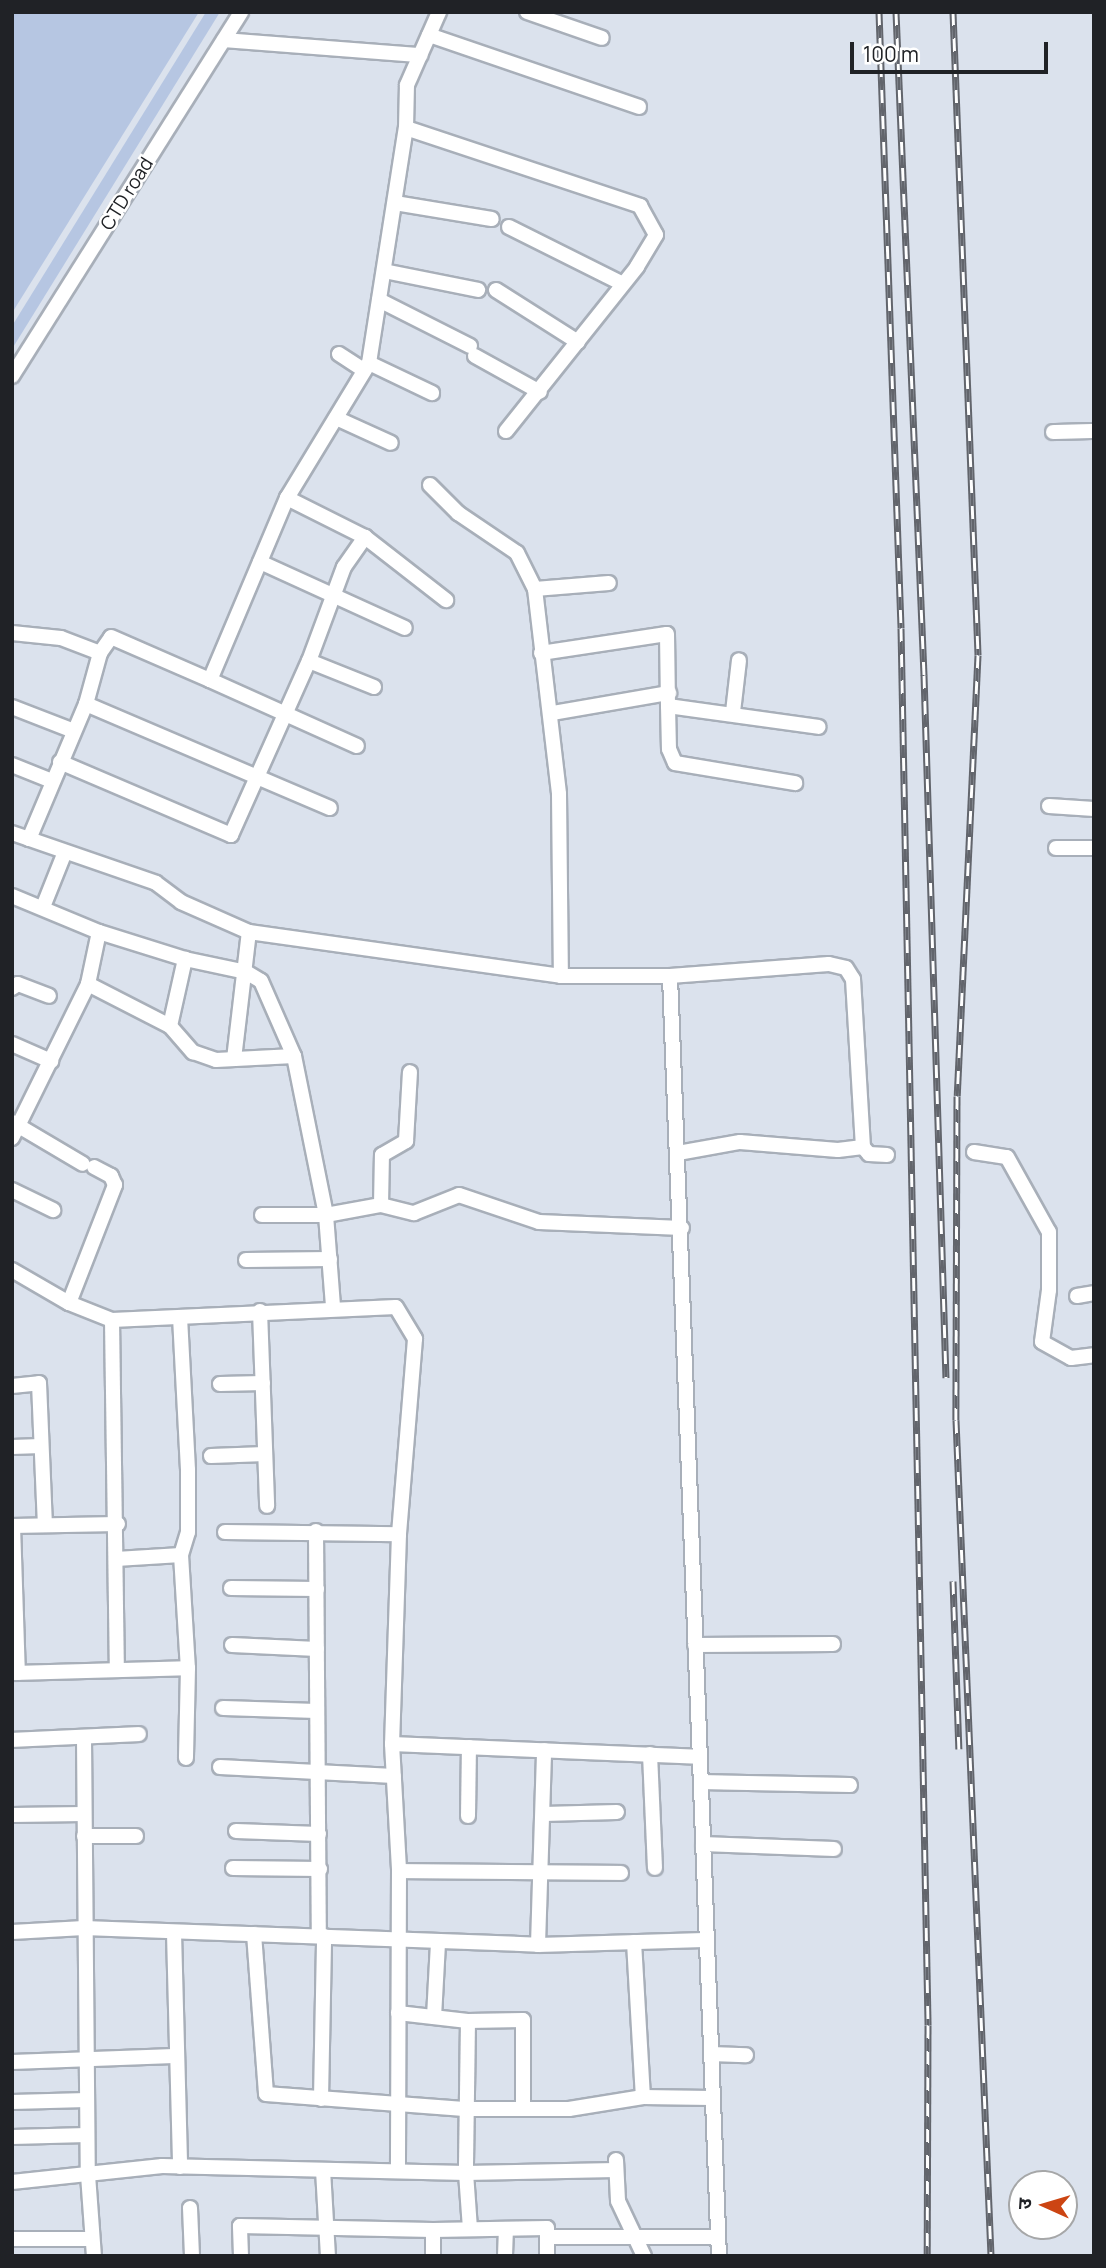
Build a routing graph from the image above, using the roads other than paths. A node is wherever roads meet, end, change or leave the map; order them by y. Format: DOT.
graph roads {
  1 [pos="241,12"];
  2 [pos="439,12"];
  3 [pos="527,12"];
  4 [pos="429,35"];
  5 [pos="602,38"];
  6 [pos="224,40"];
  7 [pos="420,55"];
  8 [pos="639,107"];
  9 [pos="406,128"];
  10 [pos="395,203"];
  11 [pos="492,219"];
  12 [pos="509,227"];
  13 [pos="384,271"];
  14 [pos="623,285"];
  15 [pos="478,290"];
  16 [pos="496,290"];
  17 [pos="379,300"];
  18 [pos="578,342"];
  19 [pos="339,354"];
  20 [pos="366,367"];
  21 [pos="12,376"];
  22 [pos="540,392"];
  23 [pos="432,393"];
  24 [pos="336,418"];
  25 [pos="506,431"];
  26 [pos="1094,431"];
  27 [pos="1053,432"];
  28 [pos="391,443"];
  29 [pos="430,485"];
  30 [pos="288,498"];
  31 [pos="365,537"];
  32 [pos="260,562"];
  33 [pos="609,583"];
  34 [pos="536,589"];
  35 [pos="332,597"];
  36 [pos="446,600"];
  37 [pos="405,628"];
  38 [pos="12,633"];
  39 [pos="100,653"];
  40 [pos="541,653"];
  41 [pos="739,660"];
  42 [pos="309,661"];
  43 [pos="210,680"];
  44 [pos="374,687"];
  45 [pos="668,700"];
  46 [pos="86,704"];
  47 [pos="12,707"];
  48 [pos="733,712"];
  49 [pos="553,713"];
  50 [pos="286,716"];
  51 [pos="819,727"];
  52 [pos="74,731"];
  53 [pos="357,746"];
  54 [pos="60,762"];
  55 [pos="12,765"];
  56 [pos="259,779"];
  57 [pos="52,781"];
  58 [pos="795,783"];
  59 [pos="1049,806"];
  60 [pos="330,808"];
  61 [pos="1094,808"];
  62 [pos="12,833"];
  63 [pos="29,839"];
  64 [pos="1056,848"];
  65 [pos="1094,848"];
  66 [pos="65,852"];
  67 [pos="12,895"];
  68 [pos="43,907"];
  69 [pos="99,932"];
  70 [pos="249,932"];
  71 [pos="186,959"];
  72 [pos="246,972"];
  73 [pos="561,976"];
  74 [pos="670,976"];
  75 [pos="88,984"];
  76 [pos="12,988"];
  77 [pos="49,996"];
  78 [pos="170,1026"];
  79 [pos="12,1044"];
  80 [pos="294,1056"];
  81 [pos="234,1059"];
  82 [pos="51,1061"];
  83 [pos="410,1072"];
  84 [pos="14,1128"];
  85 [pos="863,1147"];
  86 [pos="974,1152"];
  87 [pos="678,1153"];
  88 [pos="887,1155"];
  89 [pos="12,1189"];
  90 [pos="381,1205"];
  91 [pos="53,1210"];
  92 [pos="262,1215"];
  93 [pos="326,1215"];
  94 [pos="681,1228"];
  95 [pos="330,1259"];
  96 [pos="246,1260"];
  97 [pos="12,1270"];
  98 [pos="1094,1293"];
  99 [pos="1077,1296"];
  100 [pos="69,1303"];
  101 [pos="333,1306"];
  102 [pos="260,1311"];
  103 [pos="180,1317"];
  104 [pos="112,1320"];
  105 [pos="1094,1355"];
  106 [pos="262,1383"];
  107 [pos="220,1384"];
  108 [pos="12,1386"];
  109 [pos="41,1446"];
  110 [pos="12,1447"];
  111 [pos="265,1454"];
  112 [pos="211,1456"];
  113 [pos="267,1506"];
  114 [pos="118,1524"];
  115 [pos="45,1525"];
  116 [pos="13,1526"];
  117 [pos="316,1531"];
  118 [pos="225,1532"];
  119 [pos="399,1534"];
  120 [pos="181,1555"];
  121 [pos="116,1559"];
  122 [pos="231,1588"];
  123 [pos="317,1589"];
  124 [pos="833,1644"];
  125 [pos="232,1645"];
  126 [pos="695,1645"];
  127 [pos="317,1649"];
  128 [pos="117,1667"];
  129 [pos="188,1668"];
  130 [pos="15,1673"];
  131 [pos="223,1708"];
  132 [pos="317,1712"];
  133 [pos="139,1734"];
  134 [pos="84,1739"];
  135 [pos="12,1740"];
  136 [pos="392,1744"];
  137 [pos="470,1747"];
  138 [pos="544,1750"];
  139 [pos="650,1754"];
  140 [pos="698,1757"];
  141 [pos="186,1758"];
  142 [pos="220,1767"];
  143 [pos="317,1769"];
  144 [pos="394,1776"];
  145 [pos="701,1782"];
  146 [pos="850,1785"];
  147 [pos="617,1812"];
  148 [pos="84,1814"];
  149 [pos="544,1814"];
  150 [pos="12,1815"];
  151 [pos="468,1816"];
  152 [pos="236,1831"];
  153 [pos="319,1834"];
  154 [pos="84,1836"];
  155 [pos="136,1836"];
  156 [pos="703,1844"];
  157 [pos="834,1849"];
  158 [pos="233,1868"];
  159 [pos="655,1868"];
  160 [pos="320,1869"];
  161 [pos="399,1871"];
  162 [pos="621,1873"];
  163 [pos="538,1874"];
  164 [pos="84,1928"];
  165 [pos="12,1932"];
  166 [pos="174,1933"];
  167 [pos="254,1934"];
  168 [pos="322,1935"];
  169 [pos="705,1940"];
  170 [pos="396,1941"];
  171 [pos="438,1942"];
  172 [pos="634,1942"];
  173 [pos="538,1945"];
  174 [pos="398,2013"];
  175 [pos="434,2017"];
  176 [pos="468,2021"];
  177 [pos="710,2054"];
  178 [pos="746,2055"];
  179 [pos="174,2056"];
  180 [pos="86,2061"];
  181 [pos="12,2062"];
  182 [pos="643,2097"];
  183 [pos="711,2098"];
  184 [pos="321,2099"];
  185 [pos="87,2101"];
  186 [pos="12,2102"];
  187 [pos="397,2102"];
  188 [pos="467,2109"];
  189 [pos="523,2109"];
  190 [pos="88,2135"];
  191 [pos="12,2137"];
  192 [pos="180,2166"];
  193 [pos="323,2170"];
  194 [pos="397,2171"];
  195 [pos="466,2173"];
  196 [pos="88,2175"];
  197 [pos="12,2182"];
  198 [pos="190,2208"];
  199 [pos="470,2229"];
  200 [pos="327,2230"];
  201 [pos="433,2230"];
  202 [pos="506,2230"];
  203 [pos="547,2236"];
  204 [pos="718,2237"];
  205 [pos="12,2239"];
  206 [pos="92,2239"];
  207 [pos="636,2239"];
  208 [pos="94,2256"];
  209 [pos="192,2256"];
  210 [pos="241,2256"];
  211 [pos="328,2256"];
  212 [pos="433,2256"];
  213 [pos="505,2256"];
  214 [pos="547,2256"];
  215 [pos="644,2256"];
  216 [pos="719,2256"];
  1 -- 6 [label="street, CTD road"];
  2 -- 4 [label="street"];
  3 -- 5 [label="street"];
  4 -- 7 [label="street"];
  4 -- 8 [label="street"];
  6 -- 7 [label="street"];
  6 -- 21 [label="street, CTD road"];
  7 -- 9 [label="street"];
  9 -- 10 [label="street"];
  9 -- 14 [label="street"];
  10 -- 11 [label="street"];
  10 -- 13 [label="street"];
  12 -- 14 [label="street"];
  13 -- 15 [label="street"];
  13 -- 17 [label="street"];
  14 -- 18 [label="street"];
  16 -- 18 [label="street"];
  17 -- 20 [label="street"];
  17 -- 22 [label="street"];
  18 -- 22 [label="street"];
  19 -- 20 [label="street"];
  20 -- 23 [label="street"];
  20 -- 24 [label="street"];
  22 -- 25 [label="street"];
  24 -- 28 [label="street"];
  24 -- 30 [label="street"];
  26 -- 27 [label="street"];
  29 -- 34 [label="street"];
  30 -- 31 [label="street"];
  30 -- 32 [label="street"];
  31 -- 35 [label="street"];
  31 -- 36 [label="street"];
  32 -- 35 [label="street"];
  32 -- 43 [label="street"];
  33 -- 34 [label="street"];
  34 -- 40 [label="street"];
  35 -- 37 [label="street"];
  35 -- 42 [label="street"];
  38 -- 39 [label="street"];
  39 -- 43 [label="street"];
  39 -- 46 [label="street"];
  40 -- 45 [label="street"];
  40 -- 49 [label="street"];
  41 -- 48 [label="street"];
  42 -- 44 [label="street"];
  42 -- 50 [label="street"];
  43 -- 50 [label="street"];
  45 -- 48 [label="street"];
  45 -- 49 [label="street"];
  45 -- 58 [label="street"];
  46 -- 52 [label="street"];
  46 -- 56 [label="street"];
  47 -- 52 [label="street"];
  48 -- 51 [label="street"];
  49 -- 73 [label="street"];
  50 -- 53 [label="street"];
  50 -- 56 [label="street"];
  52 -- 54 [label="street"];
  54 -- 56 [label="street"];
  54 -- 57 [label="street"];
  55 -- 57 [label="street"];
  56 -- 60 [label="street"];
  57 -- 63 [label="street"];
  59 -- 61 [label="street"];
  62 -- 63 [label="street"];
  63 -- 66 [label="street"];
  64 -- 65 [label="street"];
  66 -- 68 [label="street"];
  66 -- 70 [label="street"];
  67 -- 68 [label="street"];
  68 -- 69 [label="street"];
  69 -- 71 [label="street"];
  69 -- 75 [label="street"];
  70 -- 72 [label="street"];
  70 -- 73 [label="street"];
  71 -- 72 [label="street"];
  71 -- 78 [label="street"];
  72 -- 80 [label="street"];
  72 -- 81 [label="street"];
  73 -- 74 [label="street"];
  74 -- 85 [label="street"];
  74 -- 87 [label="street"];
  75 -- 78 [label="street"];
  75 -- 82 [label="street"];
  76 -- 77 [label="street"];
  78 -- 81 [label="street"];
  79 -- 82 [label="street"];
  80 -- 81 [label="street"];
  80 -- 93 [label="street"];
  82 -- 84 [label="street"];
  83 -- 90 [label="street"];
  84 -- 100 [label="street"];
  85 -- 87 [label="street"];
  85 -- 88 [label="street"];
  86 -- 105 [label="street"];
  87 -- 94 [label="street"];
  89 -- 91 [label="street"];
  90 -- 93 [label="street"];
  90 -- 94 [label="street"];
  92 -- 93 [label="street"];
  93 -- 95 [label="street"];
  94 -- 126 [label="street"];
  95 -- 96 [label="street"];
  95 -- 101 [label="street"];
  97 -- 100 [label="street"];
  98 -- 99 [label="street"];
  100 -- 104 [label="street"];
  101 -- 102 [label="street"];
  101 -- 119 [label="street"];
  102 -- 103 [label="street"];
  102 -- 106 [label="street"];
  103 -- 104 [label="street"];
  103 -- 120 [label="street"];
  104 -- 114 [label="street"];
  106 -- 107 [label="street"];
  106 -- 111 [label="street"];
  108 -- 109 [label="street"];
  109 -- 110 [label="street"];
  109 -- 115 [label="street"];
  111 -- 112 [label="street"];
  111 -- 113 [label="street"];
  114 -- 115 [label="street"];
  114 -- 121 [label="street"];
  115 -- 116 [label="street"];
  116 -- 130 [label="street"];
  117 -- 118 [label="street"];
  117 -- 119 [label="street"];
  117 -- 123 [label="street"];
  119 -- 136 [label="street"];
  120 -- 121 [label="street"];
  120 -- 129 [label="street"];
  121 -- 128 [label="street"];
  122 -- 123 [label="street"];
  123 -- 127 [label="street"];
  124 -- 126 [label="street"];
  125 -- 127 [label="street"];
  126 -- 140 [label="street"];
  127 -- 132 [label="street"];
  128 -- 129 [label="street"];
  128 -- 130 [label="street"];
  129 -- 141 [label="street"];
  131 -- 132 [label="street"];
  132 -- 143 [label="street"];
  133 -- 134 [label="street"];
  134 -- 135 [label="street"];
  134 -- 148 [label="street"];
  136 -- 137 [label="street"];
  136 -- 144 [label="street"];
  137 -- 138 [label="street"];
  137 -- 151 [label="street"];
  138 -- 139 [label="street"];
  138 -- 149 [label="street"];
  139 -- 140 [label="street"];
  139 -- 159 [label="street"];
  140 -- 145 [label="street"];
  142 -- 143 [label="street"];
  143 -- 144 [label="street"];
  143 -- 153 [label="street"];
  144 -- 161 [label="street"];
  145 -- 146 [label="street"];
  145 -- 156 [label="street"];
  147 -- 149 [label="street"];
  148 -- 150 [label="street"];
  148 -- 154 [label="street"];
  149 -- 163 [label="street"];
  152 -- 153 [label="street"];
  153 -- 160 [label="street"];
  154 -- 155 [label="street"];
  154 -- 164 [label="street"];
  156 -- 157 [label="street"];
  156 -- 169 [label="street"];
  158 -- 160 [label="street"];
  160 -- 168 [label="street"];
  161 -- 163 [label="street"];
  161 -- 170 [label="street"];
  162 -- 163 [label="street"];
  163 -- 173 [label="street"];
  164 -- 165 [label="street"];
  164 -- 166 [label="street"];
  164 -- 180 [label="street"];
  166 -- 167 [label="street"];
  166 -- 179 [label="street"];
  167 -- 168 [label="street"];
  167 -- 184 [label="street"];
  168 -- 170 [label="street"];
  168 -- 184 [label="street"];
  169 -- 172 [label="street"];
  169 -- 177 [label="street"];
  170 -- 171 [label="street"];
  170 -- 174 [label="street"];
  171 -- 173 [label="street"];
  171 -- 175 [label="street"];
  172 -- 173 [label="street"];
  172 -- 182 [label="street"];
  174 -- 175 [label="street"];
  174 -- 187 [label="street"];
  175 -- 176 [label="street"];
  176 -- 188 [label="street"];
  176 -- 189 [label="street"];
  177 -- 178 [label="street"];
  177 -- 183 [label="street"];
  179 -- 180 [label="street"];
  179 -- 192 [label="street"];
  180 -- 181 [label="street"];
  180 -- 185 [label="street"];
  182 -- 183 [label="street"];
  182 -- 189 [label="street"];
  183 -- 204 [label="street"];
  184 -- 187 [label="street"];
  185 -- 186 [label="street"];
  185 -- 190 [label="street"];
  187 -- 188 [label="street"];
  187 -- 194 [label="street"];
  188 -- 189 [label="street"];
  188 -- 195 [label="street"];
  190 -- 191 [label="street"];
  190 -- 196 [label="street"];
  192 -- 193 [label="street"];
  192 -- 196 [label="street"];
  193 -- 194 [label="street"];
  193 -- 200 [label="street"];
  194 -- 195 [label="street"];
  195 -- 199 [label="street"];
  195 -- 207 [label="street"];
  196 -- 197 [label="street"];
  196 -- 206 [label="street"];
  198 -- 209 [label="street"];
  199 -- 201 [label="street"];
  199 -- 202 [label="street"];
  200 -- 201 [label="street"];
  200 -- 210 [label="street"];
  200 -- 211 [label="street"];
  201 -- 212 [label="street"];
  202 -- 203 [label="street"];
  202 -- 213 [label="street"];
  203 -- 207 [label="street"];
  203 -- 214 [label="street"];
  204 -- 207 [label="street"];
  204 -- 216 [label="street"];
  205 -- 206 [label="street"];
  206 -- 208 [label="street"];
  207 -- 215 [label="street"];
}
